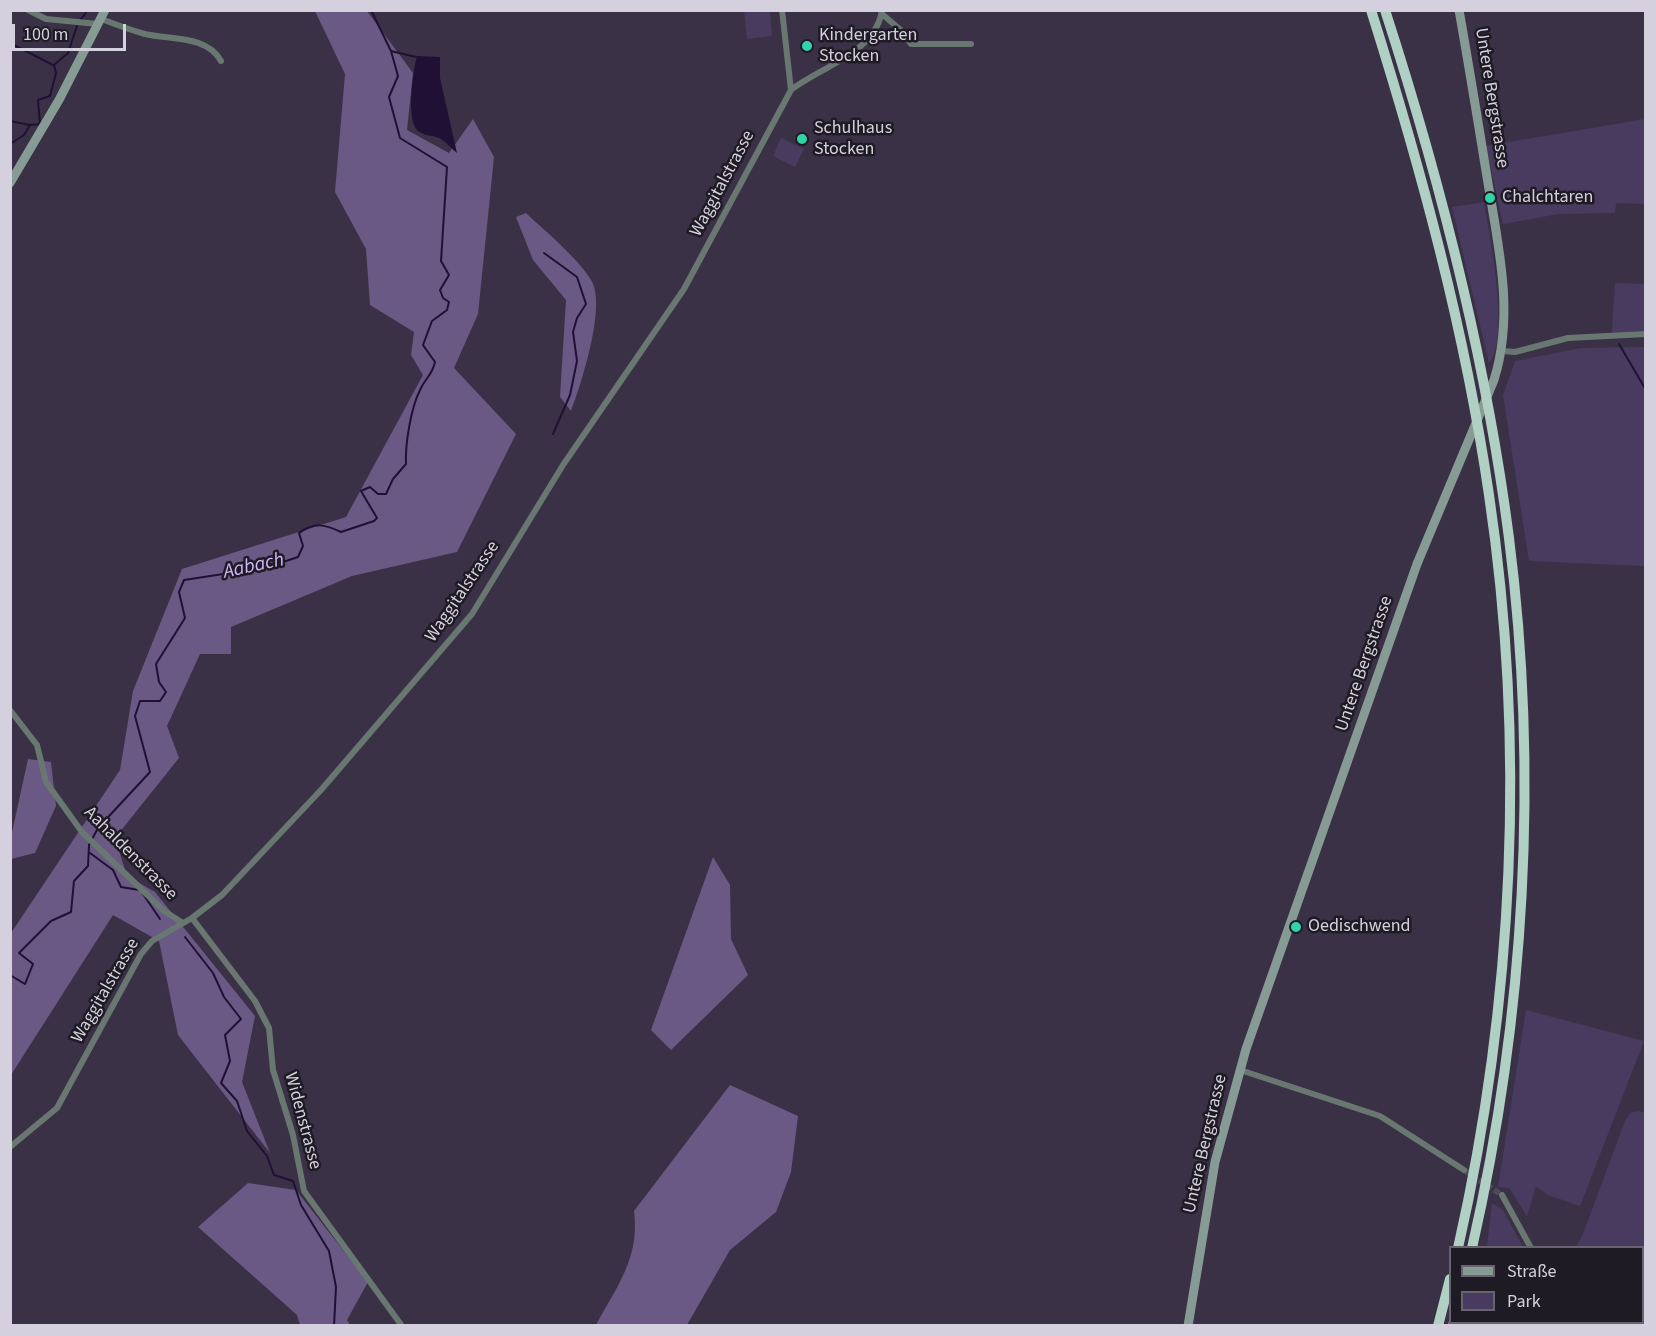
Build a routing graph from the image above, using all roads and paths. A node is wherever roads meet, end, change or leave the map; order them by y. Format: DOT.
graph roads {
  1 [pos="28,10"];
  2 [pos="782,10"];
  3 [pos="1371,10"];
  4 [pos="1385,10"];
  5 [pos="1459,10"];
  6 [pos="882,13"];
  7 [pos="101,18"];
  8 [pos="971,44"];
  9 [pos="220,61"];
  10 [pos="791,90"];
  11 [pos="10,183"];
  12 [pos="1646,334"];
  13 [pos="1502,351"];
  14 [pos="10,710"];
  15 [pos="192,918"];
  16 [pos="183,923"];
  17 [pos="1240,1070"];
  18 [pos="10,1147"];
  19 [pos="1464,1170"];
  20 [pos="1502,1195"];
  21 [pos="1458,1246"];
  22 [pos="1472,1246"];
  23 [pos="1530,1246"];
  24 [pos="1449,1283"];
  25 [pos="402,1326"];
  26 [pos="1188,1326"];
  27 [pos="1438,1326"];
  1 -- 7 [label="street"];
  2 -- 10 [label="street"];
  3 -- 21 [label="highway"];
  4 -- 22 [label="highway"];
  5 -- 13 [label="main road, Untere Bergstrasse"];
  6 -- 8 [label="street"];
  6 -- 10 [label="street, Waggitalstrasse"];
  7 -- 9 [label="street"];
  7 -- 11 [label="main road"];
  10 -- 15 [label="street, Waggitalstrasse"];
  12 -- 13 [label="street"];
  13 -- 17 [label="main road, Untere Bergstrasse"];
  14 -- 16 [label="street, Aahaldenstrasse"];
  15 -- 16 [label="street, Waggitalstrasse"];
  15 -- 25 [label="street, Widenstrasse"];
  16 -- 18 [label="street, Waggitalstrasse"];
  17 -- 19 [label="street"];
  17 -- 26 [label="main road, Untere Bergstrasse"];
  20 -- 23 [label="street"];
  24 -- 27 [label="highway"];
}
